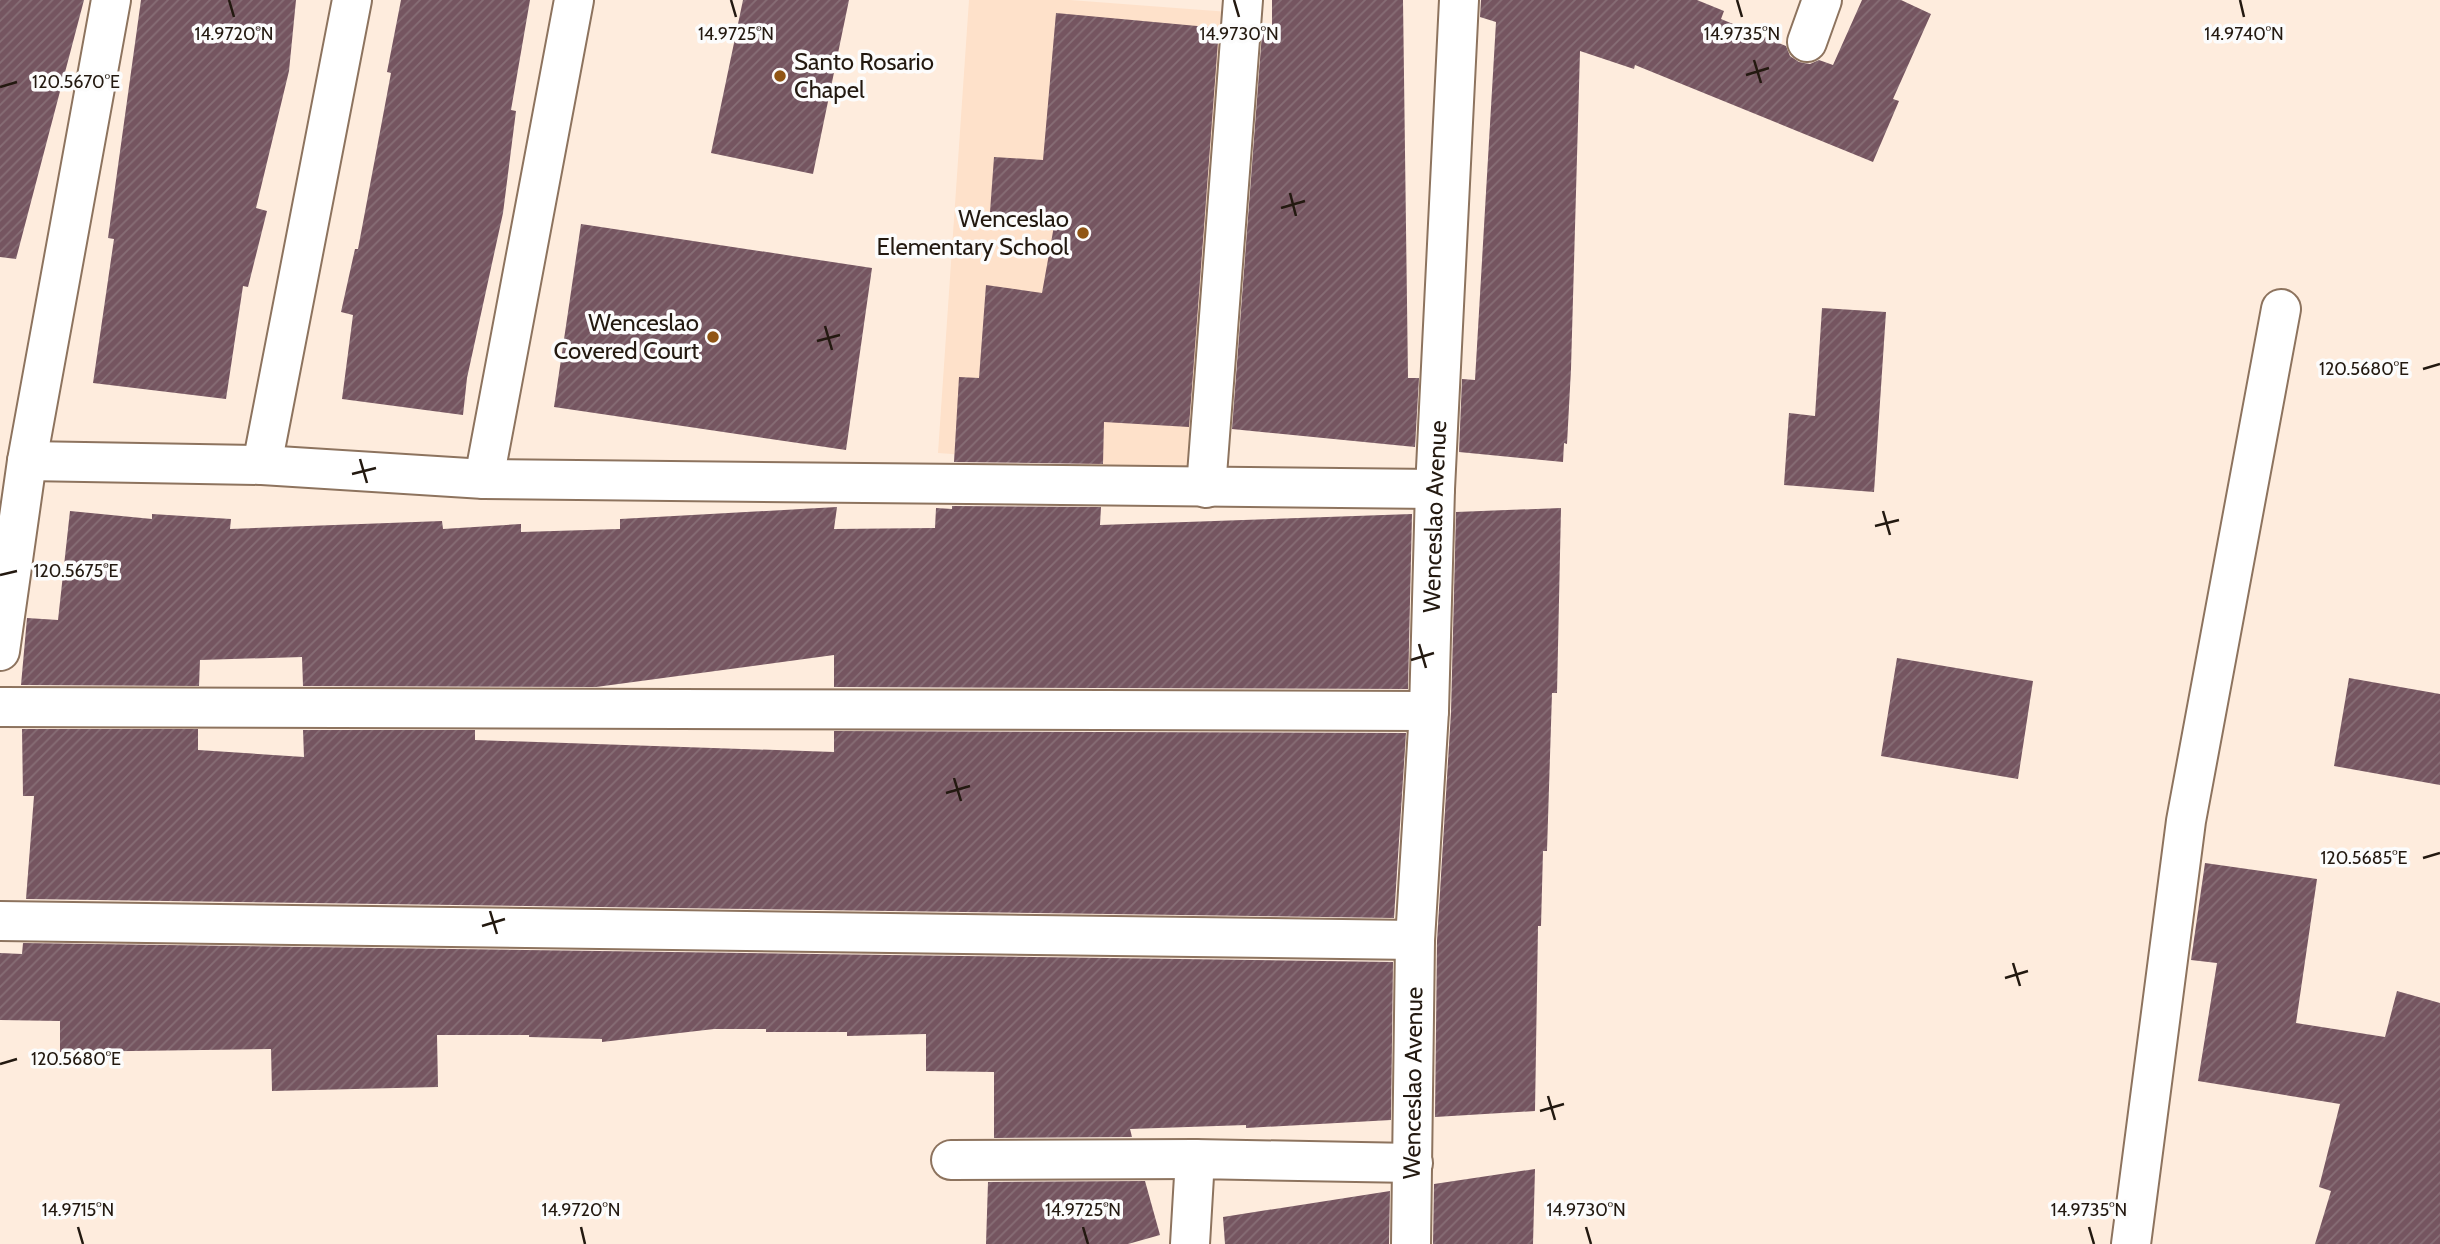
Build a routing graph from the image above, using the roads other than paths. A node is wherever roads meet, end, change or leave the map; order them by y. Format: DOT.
graph roads {
  1 [pos="111,0"];
  2 [pos="352,0"];
  3 [pos="574,0"];
  4 [pos="1241,0"];
  5 [pos="1459,0"];
  6 [pos="1822,0"];
  7 [pos="1807,43"];
  8 [pos="2281,309"];
  9 [pos="27,461"];
  10 [pos="262,465"];
  11 [pos="484,479"];
  12 [pos="1206,488"];
  13 [pos="1435,489"];
  14 [pos="0,651"];
  15 [pos="0,707"];
  16 [pos="1429,711"];
  17 [pos="0,921"];
  18 [pos="1415,940"];
  19 [pos="1195,1159"];
  20 [pos="951,1160"];
  21 [pos="1413,1163"];
  22 [pos="1190,1244"];
  23 [pos="1411,1244"];
  24 [pos="2131,1244"];
  1 -- 9 [label="street"];
  2 -- 10 [label="street"];
  3 -- 11 [label="street"];
  4 -- 12 [label="street"];
  5 -- 13 [label="street, Wenceslao Avenue"];
  6 -- 7 [label="street"];
  8 -- 24 [label="street"];
  9 -- 10 [label="street"];
  9 -- 14 [label="street"];
  10 -- 11 [label="street"];
  11 -- 12 [label="street"];
  12 -- 13 [label="street"];
  13 -- 16 [label="street, Wenceslao Avenue"];
  15 -- 16 [label="street"];
  16 -- 18 [label="street, Wenceslao Avenue"];
  17 -- 18 [label="street"];
  18 -- 21 [label="street, Wenceslao Avenue"];
  19 -- 20 [label="street"];
  19 -- 21 [label="street"];
  19 -- 22 [label="street"];
  21 -- 23 [label="street, Wenceslao Avenue"];
}
